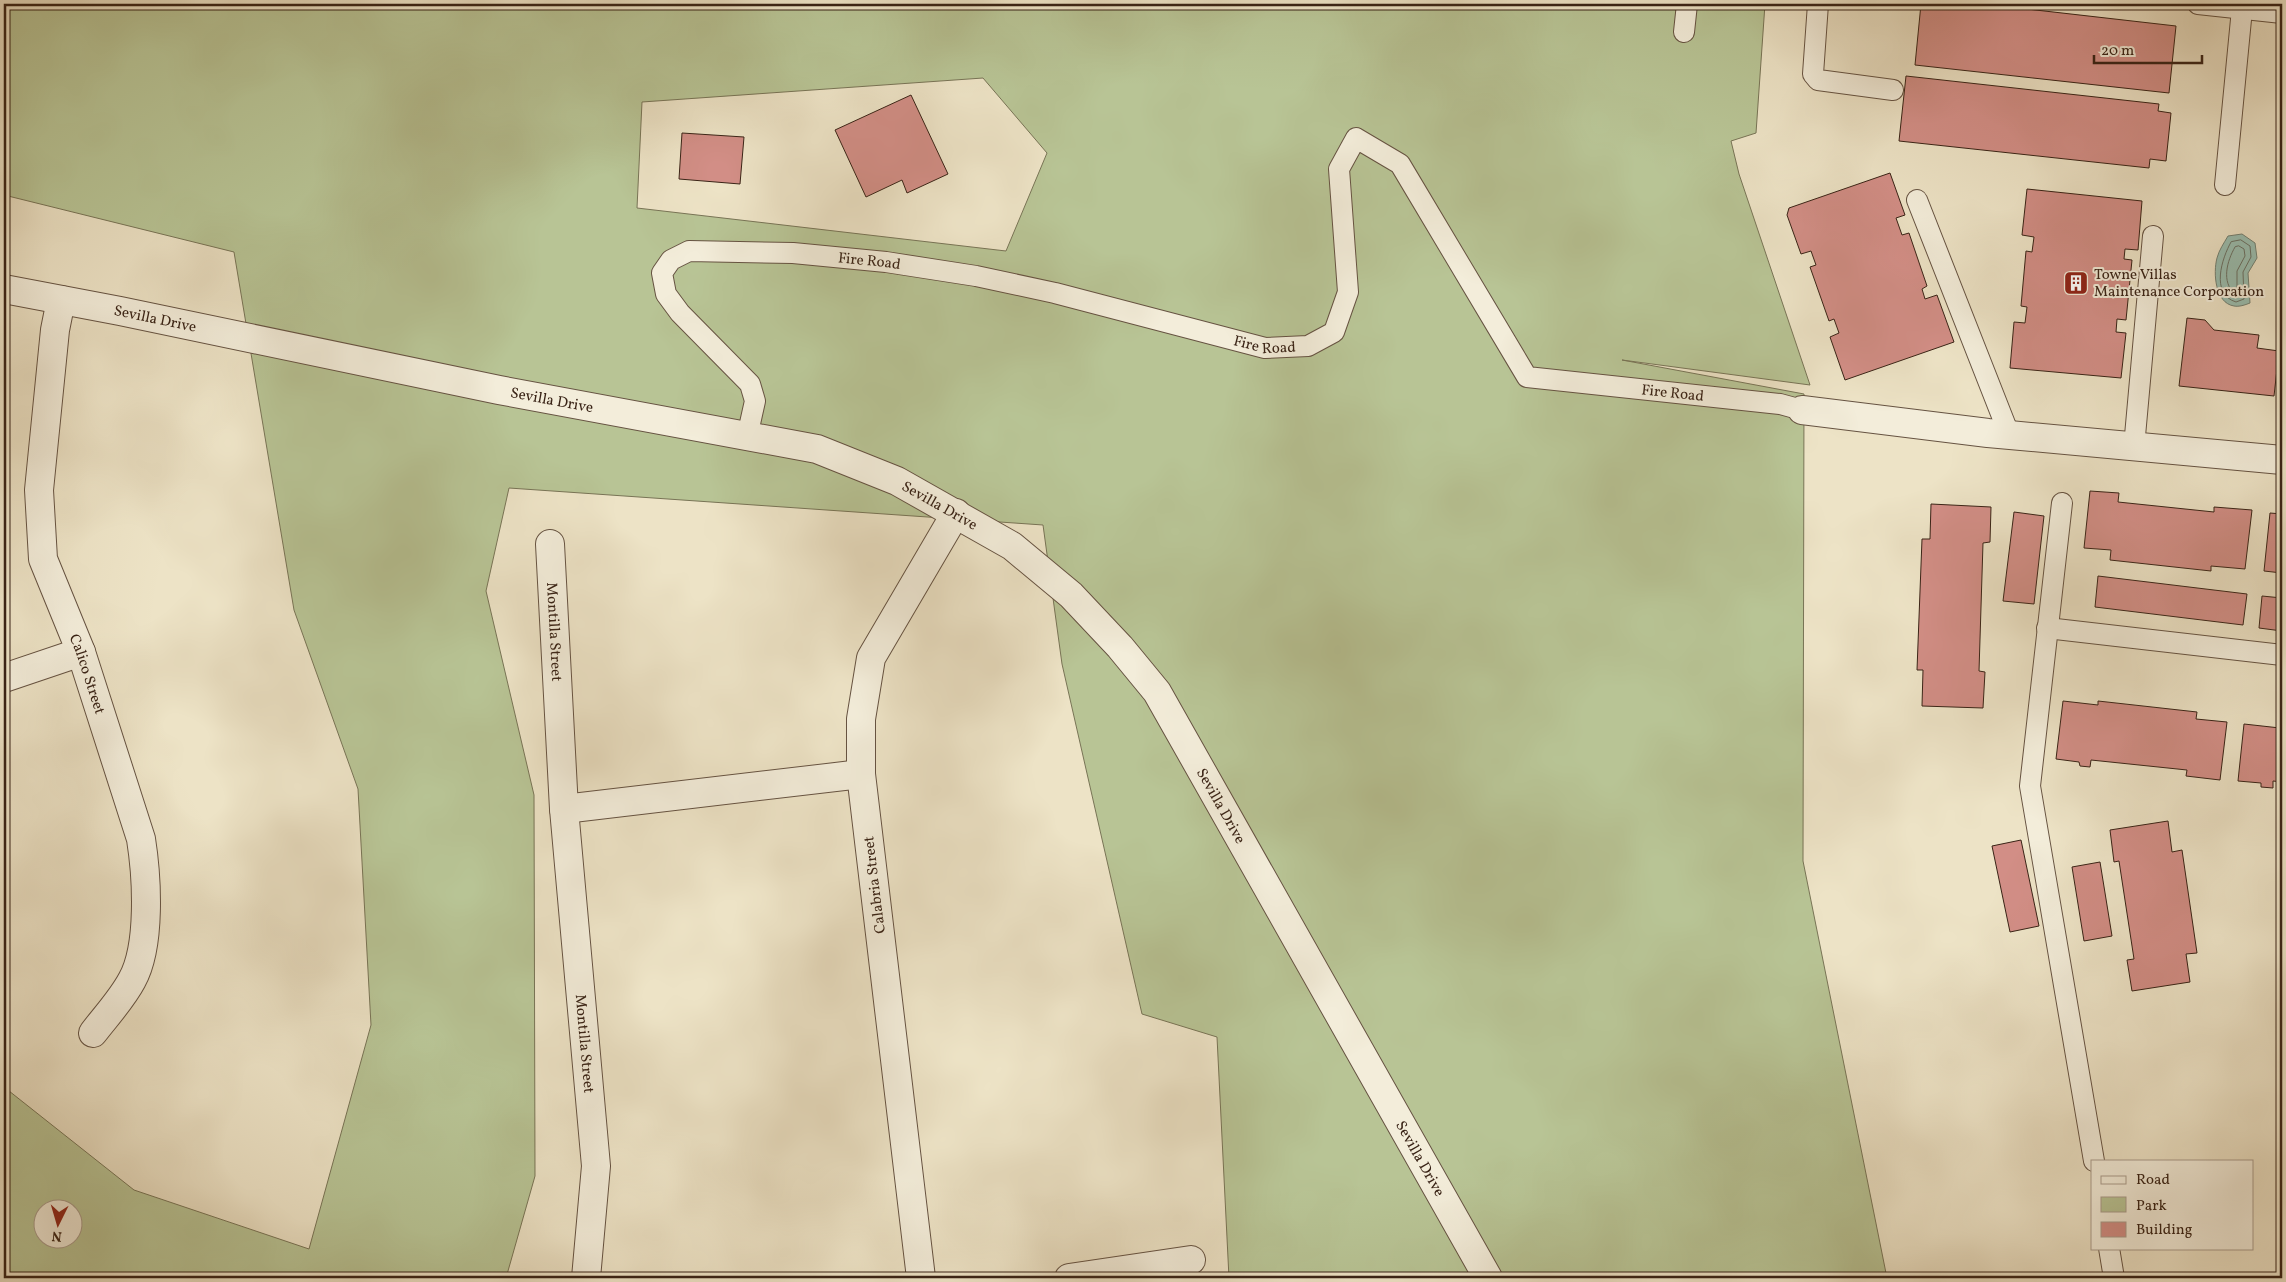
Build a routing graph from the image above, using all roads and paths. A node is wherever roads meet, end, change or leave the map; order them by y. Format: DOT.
graph roads {
  1 [pos="1687,4"];
  2 [pos="1818,4"];
  3 [pos="2198,4"];
  4 [pos="2221,5"];
  5 [pos="2242,9"];
  6 [pos="2282,13"];
  7 [pos="1684,32"];
  8 [pos="1893,90"];
  9 [pos="2225,185"];
  10 [pos="1917,200"];
  11 [pos="2153,236"];
  12 [pos="4,289"];
  13 [pos="60,300"];
  14 [pos="1802,410"];
  15 [pos="2009,434"];
  16 [pos="747,436"];
  17 [pos="2134,446"];
  18 [pos="2282,460"];
  19 [pos="2062,503"];
  20 [pos="956,513"];
  21 [pos="550,544"];
  22 [pos="2047,628"];
  23 [pos="81,652"];
  24 [pos="2282,654"];
  25 [pos="4,678"];
  26 [pos="861,774"];
  27 [pos="564,809"];
  28 [pos="93,1033"];
  29 [pos="2094,1160"];
  30 [pos="2109,1250"];
  31 [pos="1191,1260"];
  32 [pos="586,1278"];
  33 [pos="921,1278"];
  34 [pos="1069,1278"];
  35 [pos="1488,1278"];
  36 [pos="2114,1278"];
  1 -- 7 [label="lane"];
  2 -- 8 [label="lane"];
  3 -- 4 [label="lane"];
  4 -- 5 [label="lane"];
  5 -- 6 [label="lane"];
  5 -- 9 [label="lane"];
  10 -- 15 [label="lane"];
  11 -- 17 [label="lane"];
  12 -- 13 [label="street, Sevilla Drive"];
  13 -- 16 [label="street, Sevilla Drive"];
  13 -- 23 [label="street, Calico Street"];
  14 -- 15 [label="street"];
  14 -- 16 [label="lane, Fire Road"];
  15 -- 17 [label="street"];
  16 -- 20 [label="street, Sevilla Drive"];
  17 -- 18 [label="street"];
  19 -- 22 [label="lane"];
  20 -- 26 [label="street, Calabria Street"];
  20 -- 35 [label="street, Sevilla Drive"];
  21 -- 27 [label="street, Montilla Street"];
  22 -- 24 [label="lane"];
  22 -- 29 [label="lane"];
  23 -- 25 [label="street"];
  23 -- 28 [label="street, Calico Street"];
  26 -- 27 [label="street"];
  26 -- 33 [label="street, Calabria Street"];
  27 -- 32 [label="street, Montilla Street"];
  30 -- 36 [label="lane"];
  31 -- 34 [label="street"];
}
